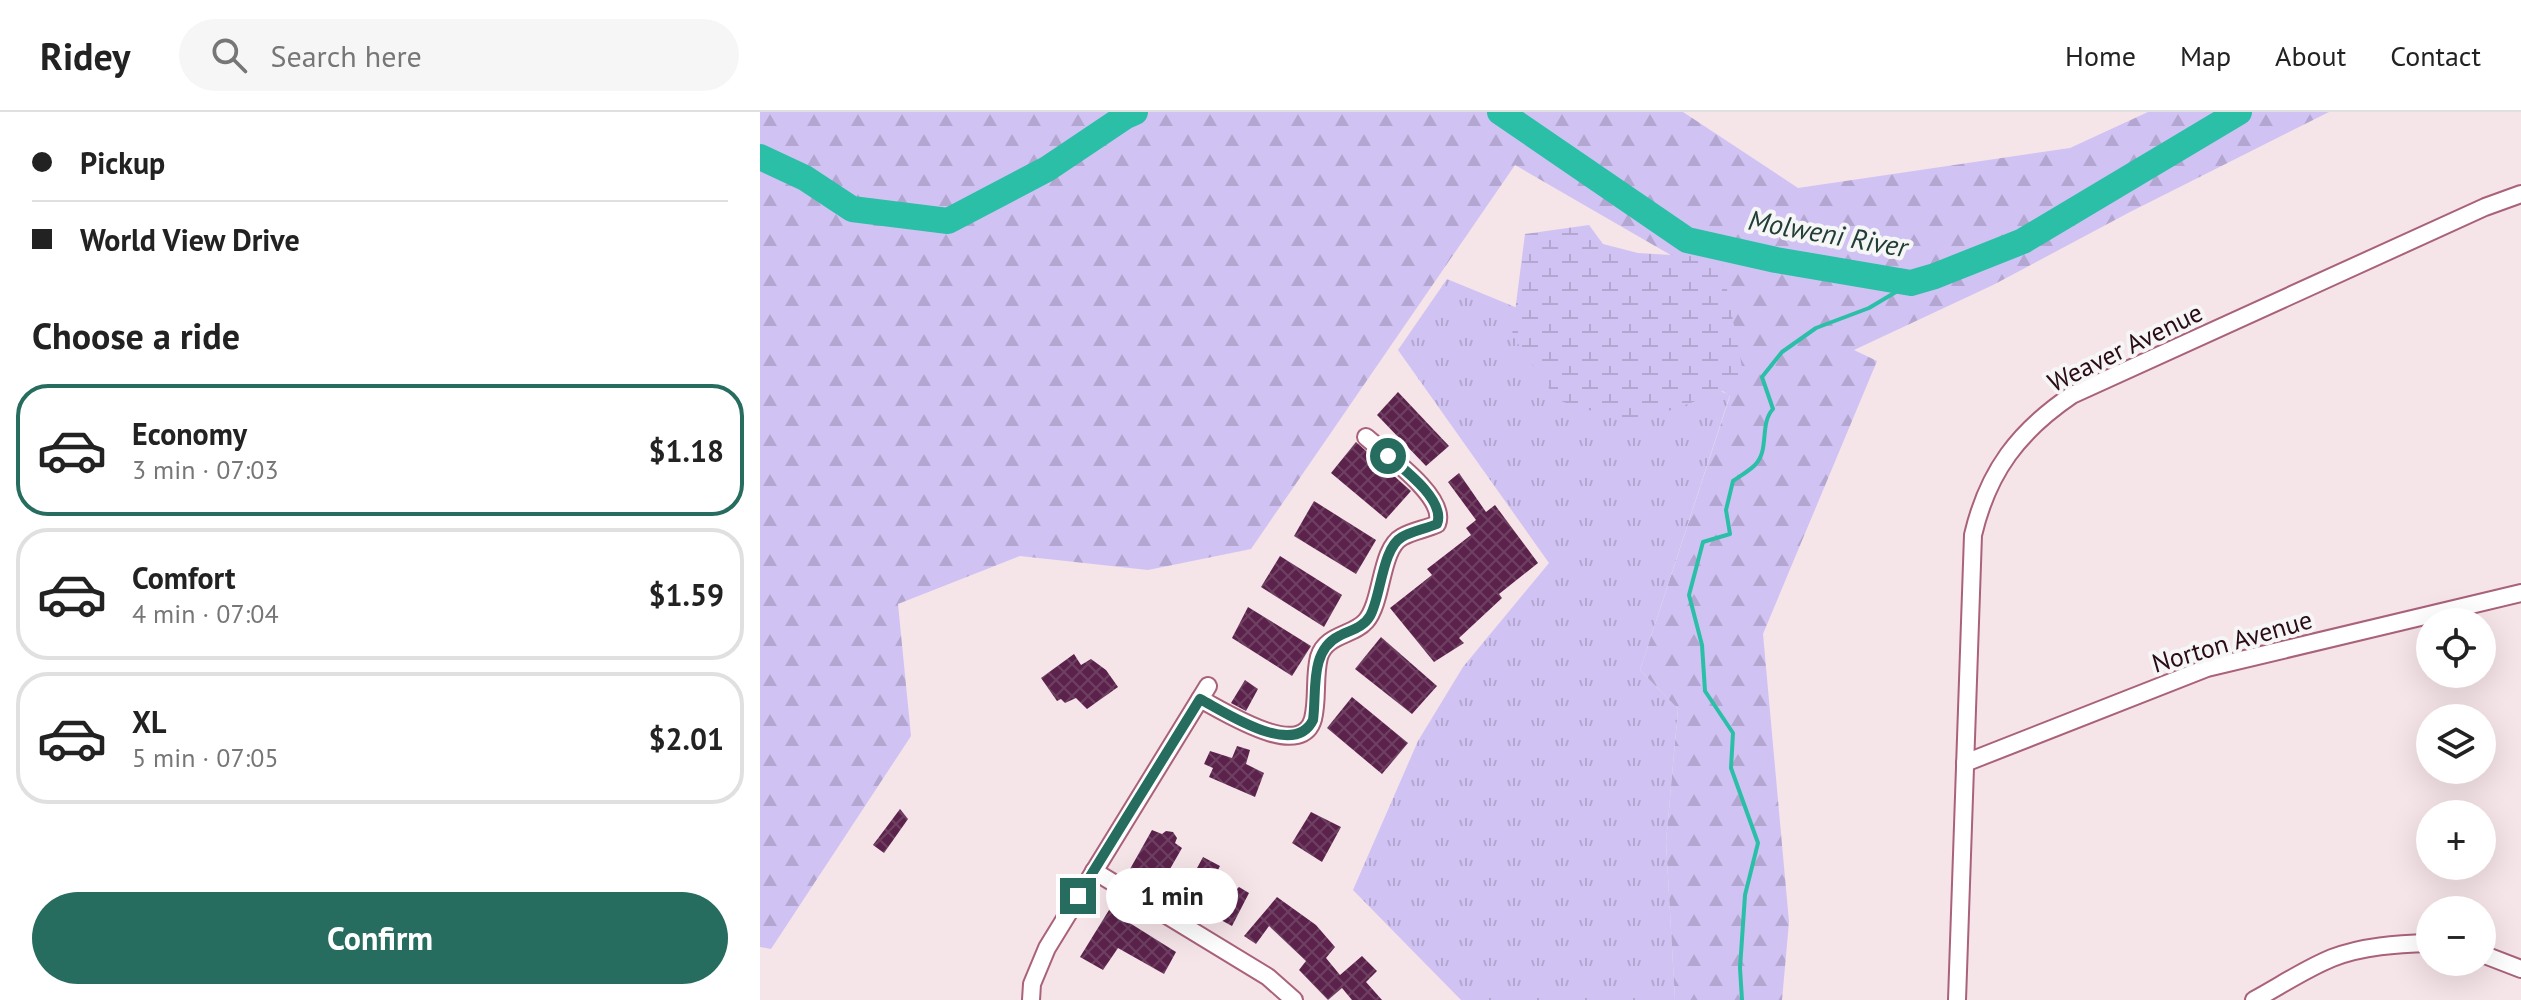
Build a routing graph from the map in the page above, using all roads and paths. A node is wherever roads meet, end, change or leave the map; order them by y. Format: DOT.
graph roads {
  1 [pos="2521,194"];
  2 [pos="1366,437"];
  3 [pos="2521,593"];
  4 [pos="1965,763"];
  5 [pos="1094,871"];
  6 [pos="2416,943"];
  7 [pos="2496,959"];
  8 [pos="2521,969"];
  9 [pos="1031,1000"];
  10 [pos="1294,1000"];
  11 [pos="1957,1000"];
  12 [pos="2254,1000"];
  1 -- 4 [label="street, Weaver Avenue"];
  2 -- 5 [label="street"];
  3 -- 4 [label="street, Norton Avenue"];
  4 -- 11 [label="street, Weaver Avenue"];
  5 -- 9 [label="street"];
  5 -- 10 [label="street"];
  6 -- 12 [label="street"];
  7 -- 8 [label="street"];
}
